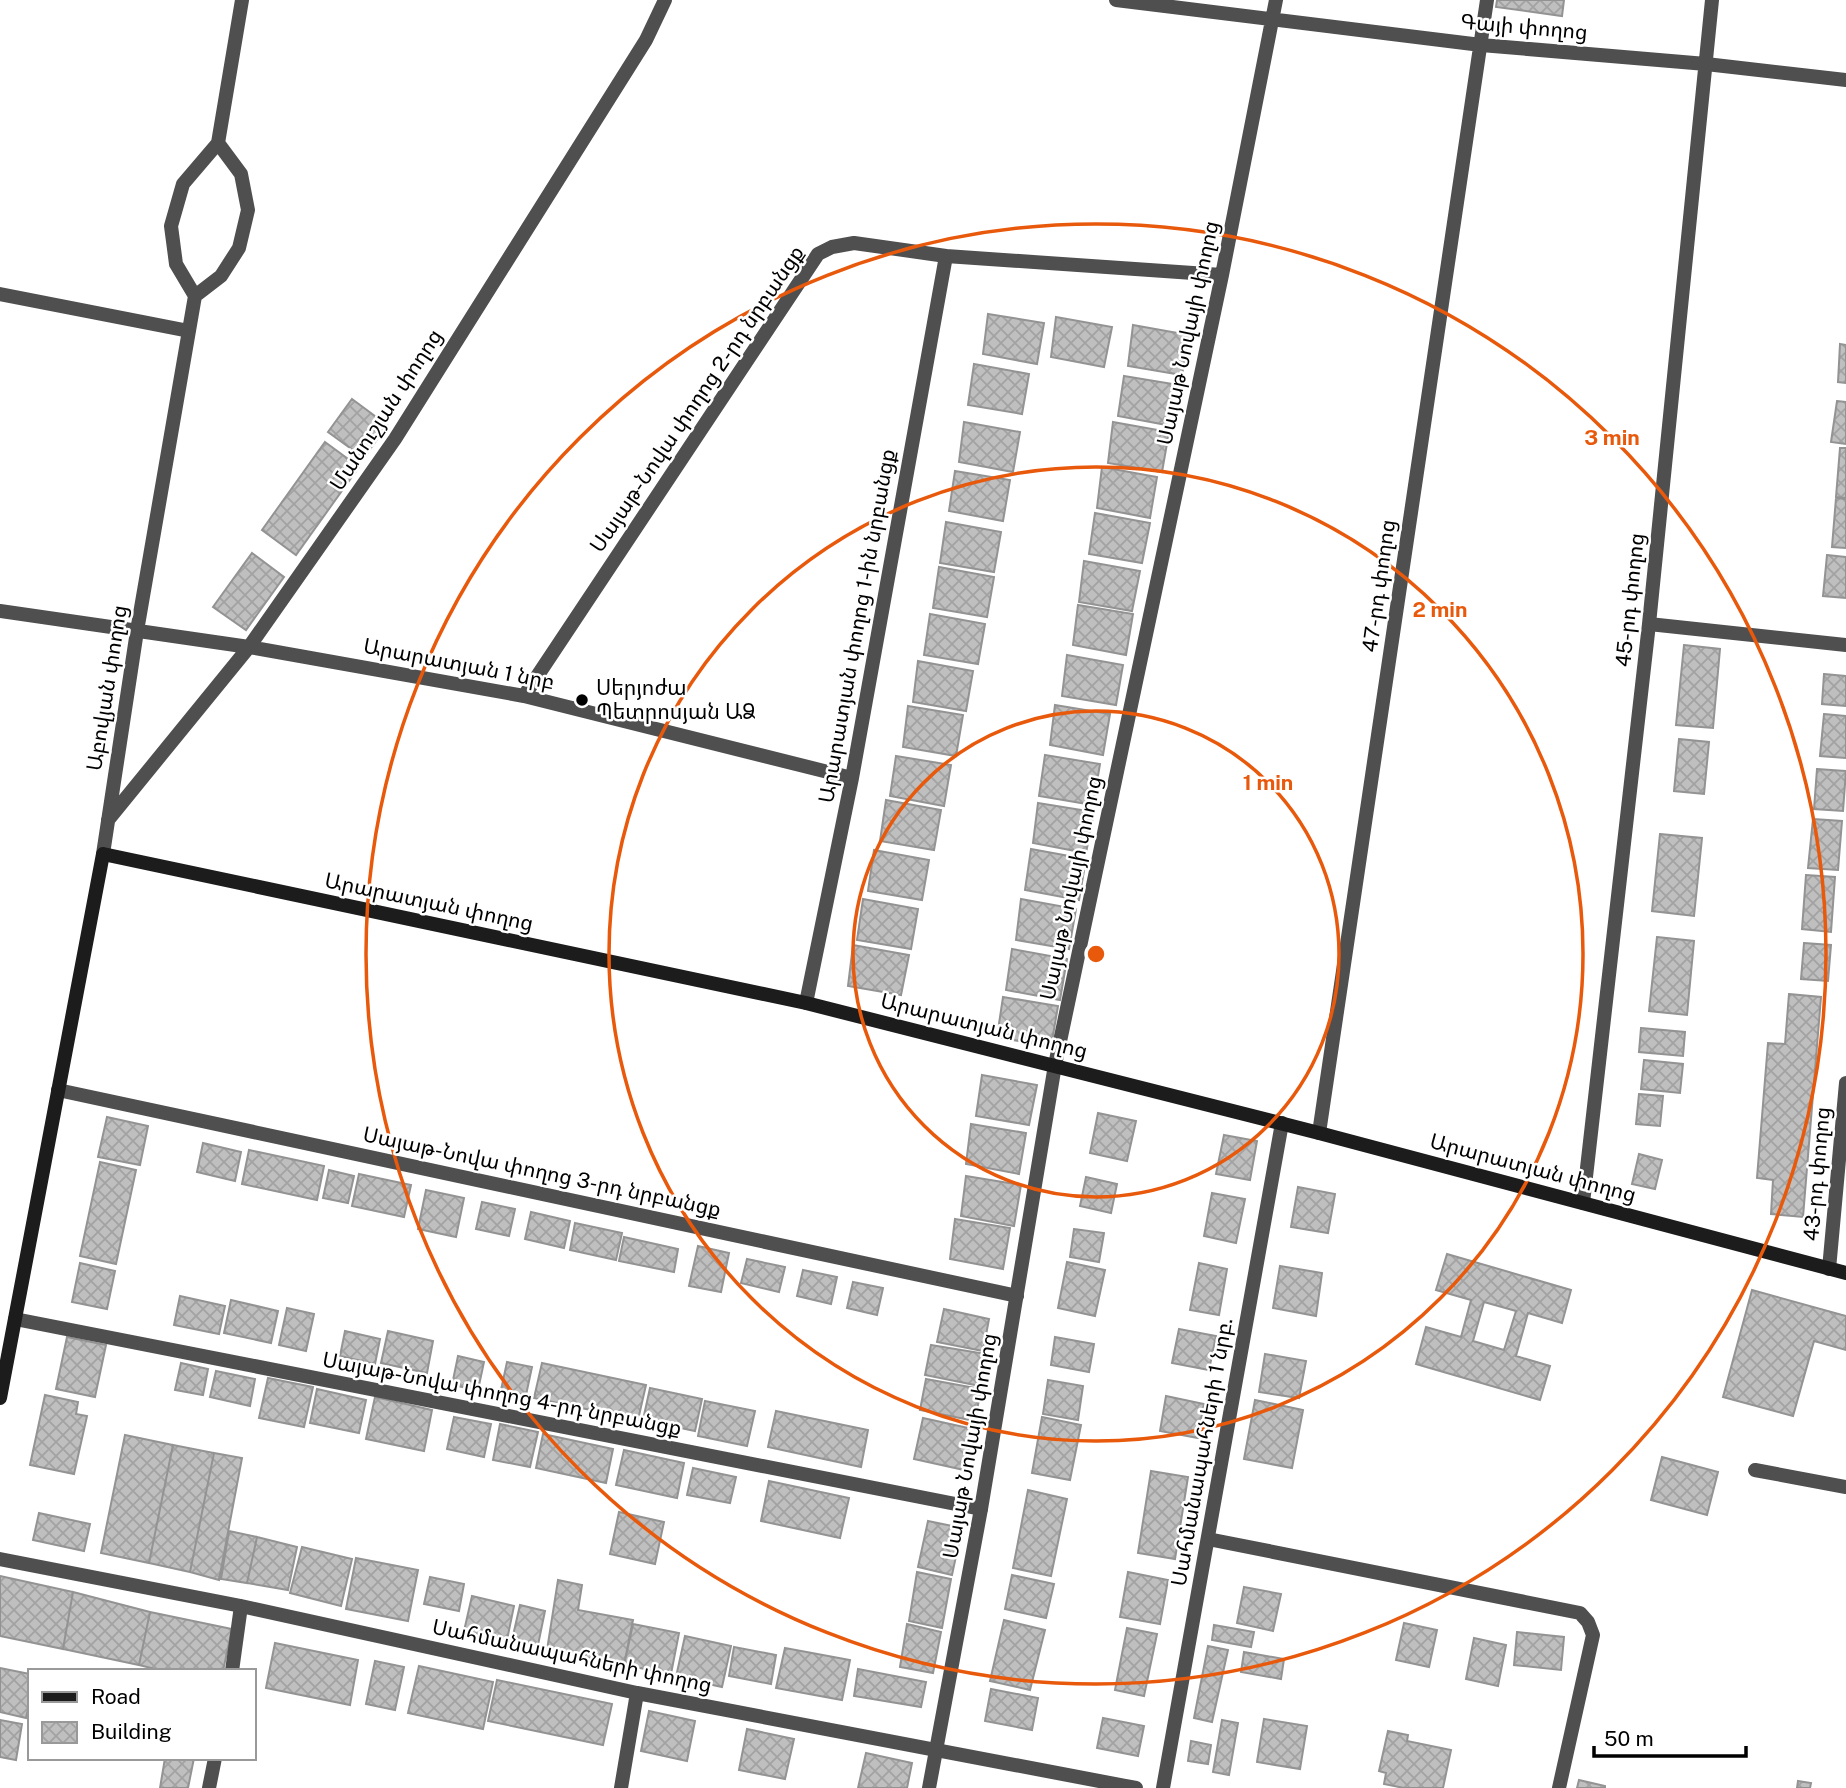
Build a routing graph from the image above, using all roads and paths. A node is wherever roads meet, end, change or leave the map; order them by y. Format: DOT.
graph roads {
  1 [pos="242,0"];
  2 [pos="665,0"];
  3 [pos="1116,0"];
  4 [pos="1276,0"];
  5 [pos="1487,0"];
  6 [pos="1712,0"];
  7 [pos="1272,20"];
  8 [pos="1481,45"];
  9 [pos="1706,64"];
  10 [pos="1846,80"];
  11 [pos="218,143"];
  12 [pos="946,256"];
  13 [pos="1222,275"];
  14 [pos="0,294"];
  15 [pos="195,296"];
  16 [pos="189,331"];
  17 [pos="0,611"];
  18 [pos="1649,624"];
  19 [pos="137,631"];
  20 [pos="1846,645"];
  21 [pos="249,647"];
  22 [pos="524,696"];
  23 [pos="852,778"];
  24 [pos="108,820"];
  25 [pos="103,854"];
  26 [pos="806,1003"];
  27 [pos="1055,1065"];
  28 [pos="1846,1083"];
  29 [pos="58,1090"];
  30 [pos="1282,1123"];
  31 [pos="1319,1133"];
  32 [pos="1583,1203"];
  33 [pos="1829,1269"];
  34 [pos="1846,1273"];
  35 [pos="1017,1296"];
  36 [pos="15,1319"];
  37 [pos="0,1398"];
  38 [pos="1755,1470"];
  39 [pos="1846,1487"];
  40 [pos="981,1509"];
  41 [pos="1208,1539"];
  42 [pos="0,1559"];
  43 [pos="242,1606"];
  44 [pos="232,1669"];
  45 [pos="637,1693"];
  46 [pos="936,1751"];
  47 [pos="215,1760"];
  48 [pos="209,1788"];
  49 [pos="621,1788"];
  50 [pos="929,1788"];
  51 [pos="1136,1788"];
  52 [pos="1163,1788"];
  53 [pos="1559,1788"];
  1 -- 11 [label="street"];
  2 -- 21 [label="street, Մանուշյան փողոց"];
  3 -- 7 [label="street, Գայի փողոց"];
  4 -- 7 [label="street, Սայաթ Նովայի փողոց"];
  5 -- 8 [label="street, 47-րդ փողոց"];
  6 -- 9 [label="street, 45-րդ փողոց"];
  7 -- 8 [label="street, Գայի փողոց"];
  7 -- 13 [label="street, Սայաթ Նովայի փողոց"];
  8 -- 9 [label="street, Գայի փողոց"];
  8 -- 31 [label="street, 47-րդ փողոց"];
  9 -- 10 [label="street, Գայի փողոց"];
  9 -- 18 [label="street, 45-րդ փողոց"];
  11 -- 15 [label="street"];
  11 -- 15 [label="street"];
  12 -- 13 [label="street, Սայաթ-Նովա փողոց 2-րդ նրբանցք"];
  12 -- 22 [label="street, Սայաթ-Նովա փողոց 2-րդ նրբանցք"];
  12 -- 23 [label="street, Արարատյան փողոց 1-ին նրբանցք"];
  13 -- 27 [label="street, Սայաթ Նովայի փողոց"];
  14 -- 16 [label="street"];
  15 -- 16 [label="street, Աբովյան փողոց"];
  16 -- 19 [label="street, Աբովյան փողոց"];
  17 -- 19 [label="street, Արարատյան 1 նրբ"];
  18 -- 20 [label="street"];
  18 -- 32 [label="street, 45-րդ փողոց"];
  19 -- 21 [label="street, Արարատյան 1 նրբ"];
  19 -- 24 [label="street, Աբովյան փողոց"];
  21 -- 22 [label="street, Արարատյան 1 նրբ"];
  21 -- 24 [label="street, Մանուշյան փողոց"];
  22 -- 23 [label="street, Արարատյան 1 նրբ"];
  23 -- 26 [label="street, Արարատյան փողոց 1-ին նրբանցք"];
  24 -- 25 [label="street, Աբովյան փողոց"];
  25 -- 26 [label="main road, Արարատյան փողոց"];
  25 -- 29 [label="main road, Աբովյան փողոց"];
  26 -- 27 [label="main road, Արարատյան փողոց"];
  27 -- 30 [label="main road, Արարատյան փողոց"];
  27 -- 35 [label="street, Սայաթ Նովայի փողոց"];
  28 -- 33 [label="street, 43-րդ փողոց"];
  29 -- 35 [label="street, Սայաթ-Նովա փողոց 3-րդ նրբանցք"];
  29 -- 36 [label="main road, Աբովյան փողոց"];
  30 -- 31 [label="main road, Արարատյան փողոց"];
  30 -- 41 [label="street, Սահմանապահների 1 նրբ."];
  31 -- 32 [label="main road, Արարատյան փողոց"];
  32 -- 33 [label="main road, Արարատյան փողոց"];
  33 -- 34 [label="main road, Արարատյան փողոց"];
  35 -- 40 [label="street, Սայաթ Նովայի փողոց"];
  36 -- 37 [label="main road, Աբովյան փողոց"];
  36 -- 40 [label="street, Սայաթ-Նովա փողոց 4-րդ նրբանցք"];
  38 -- 39 [label="street"];
  40 -- 46 [label="street, Սայաթ Նովայի փողոց"];
  41 -- 52 [label="street, Սահմանապահների 1 նրբ."];
  41 -- 53 [label="street"];
  42 -- 43 [label="street, Սահմանապահների փողոց"];
  43 -- 44 [label="street"];
  43 -- 45 [label="street, Սահմանապահների փողոց"];
  45 -- 46 [label="street, Սահմանապահների փողոց"];
  45 -- 49 [label="street"];
  46 -- 50 [label="street, Սայաթ Նովայի փողոց"];
  46 -- 51 [label="street, Սահմանապահների փողոց"];
  47 -- 48 [label="street"];
}
